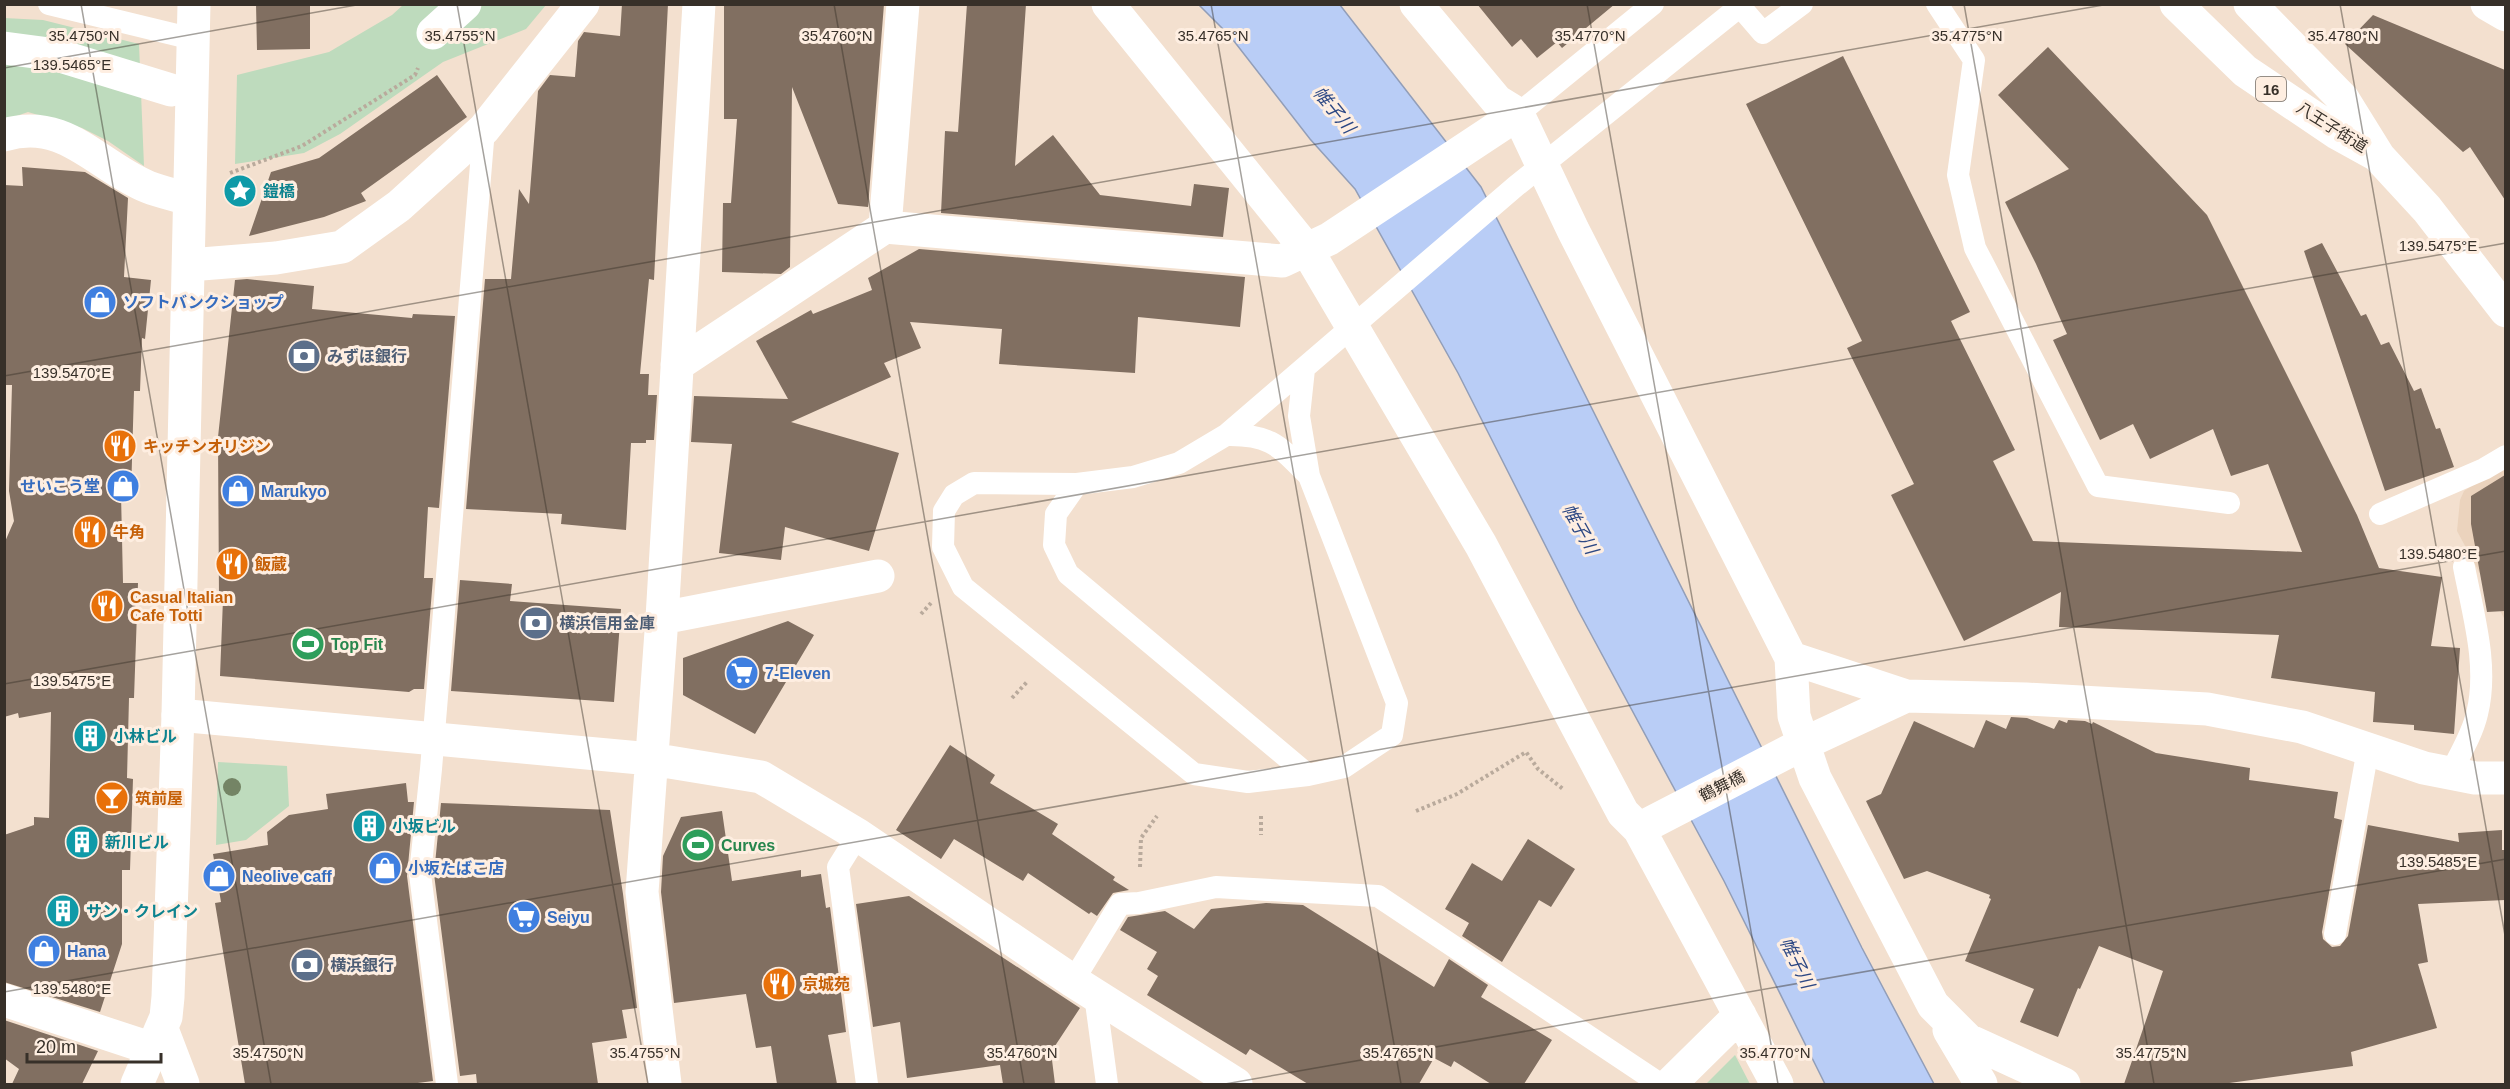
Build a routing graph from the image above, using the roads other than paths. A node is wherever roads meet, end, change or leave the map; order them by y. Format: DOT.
graph roads {
  1 [pos="49,4"];
  2 [pos="194,4"];
  3 [pos="465,4"];
  4 [pos="583,4"];
  5 [pos="699,4"];
  6 [pos="903,4"];
  7 [pos="1108,4"];
  8 [pos="1416,4"];
  9 [pos="1653,4"];
  10 [pos="1738,4"];
  11 [pos="1743,4"];
  12 [pos="1802,4"];
  13 [pos="1937,4"];
  14 [pos="2176,4"];
  15 [pos="2250,4"];
  16 [pos="2487,4"];
  17 [pos="2505,15"];
  18 [pos="433,33"];
  19 [pos="192,39"];
  20 [pos="4,48"];
  21 [pos="171,90"];
  22 [pos="1518,114"];
  23 [pos="484,129"];
  24 [pos="4,135"];
  25 [pos="2379,156"];
  26 [pos="188,199"];
  27 [pos="885,227"];
  28 [pos="1318,245"];
  29 [pos="189,265"];
  30 [pos="2505,311"];
  31 [pos="677,365"];
  32 [pos="1304,369"];
  33 [pos="1226,435"];
  34 [pos="2505,456"];
  35 [pos="1309,476"];
  36 [pos="1077,483"];
  37 [pos="2229,503"];
  38 [pos="2380,514"];
  39 [pos="2464,567"];
  40 [pos="878,576"];
  41 [pos="662,618"];
  42 [pos="1791,658"];
  43 [pos="1906,696"];
  44 [pos="178,715"];
  45 [pos="433,739"];
  46 [pos="1795,749"];
  47 [pos="2368,749"];
  48 [pos="651,759"];
  49 [pos="2450,774"];
  50 [pos="1308,775"];
  51 [pos="2505,778"];
  52 [pos="1648,824"];
  53 [pos="858,835"];
  54 [pos="2335,934"];
  55 [pos="1084,988"];
  56 [pos="4,1000"];
  57 [pos="1933,1005"];
  58 [pos="1740,1015"];
  59 [pos="158,1039"];
  60 [pos="137,1084"];
  61 [pos="183,1084"];
  62 [pos="447,1084"];
  63 [pos="664,1084"];
  64 [pos="867,1084"];
  65 [pos="1107,1084"];
  66 [pos="1236,1084"];
  67 [pos="1660,1084"];
  68 [pos="1670,1084"];
  69 [pos="1777,1084"];
  70 [pos="1981,1084"];
  71 [pos="2064,1084"];
  1 -- 19 [label="lane"];
  2 -- 19 [label="main road"];
  3 -- 18 [label="main road"];
  4 -- 23 [label="main road"];
  5 -- 31 [label="main road"];
  6 -- 27 [label="main road"];
  7 -- 28 [label="main road"];
  8 -- 22 [label="main road"];
  9 -- 22 [label="lane"];
  10 -- 12 [label="lane"];
  11 -- 32 [label="lane"];
  13 -- 37 [label="lane"];
  14 -- 25 [label="main road, 八王子街道 / 16"];
  15 -- 25 [label="main road, 八王子街道 / 16"];
  16 -- 17 [label="main road"];
  19 -- 26 [label="main road"];
  20 -- 21 [label="main road"];
  22 -- 28 [label="main road"];
  22 -- 42 [label="main road"];
  23 -- 29 [label="main road"];
  23 -- 45 [label="lane"];
  24 -- 26 [label="main road"];
  25 -- 30 [label="main road, 八王子街道 / 16"];
  26 -- 29 [label="main road"];
  27 -- 28 [label="main road"];
  27 -- 31 [label="main road"];
  28 -- 52 [label="main road"];
  29 -- 44 [label="main road"];
  31 -- 41 [label="main road"];
  32 -- 33 [label="lane"];
  32 -- 35 [label="lane"];
  33 -- 35 [label="lane"];
  33 -- 36 [label="lane"];
  34 -- 38 [label="lane"];
  35 -- 50 [label="lane"];
  36 -- 50 [label="lane"];
  36 -- 50 [label="lane"];
  39 -- 49 [label="lane"];
  40 -- 41 [label="main road"];
  41 -- 48 [label="main road"];
  42 -- 43 [label="main road"];
  42 -- 46 [label="main road"];
  43 -- 46 [label="main road, 鶴舞橋"];
  43 -- 47 [label="main road"];
  44 -- 45 [label="main road"];
  44 -- 59 [label="main road"];
  45 -- 48 [label="main road"];
  45 -- 62 [label="lane"];
  46 -- 52 [label="main road, 鶴舞橋"];
  46 -- 57 [label="main road"];
  47 -- 49 [label="main road"];
  47 -- 54 [label="lane"];
  48 -- 53 [label="main road"];
  48 -- 63 [label="main road"];
  49 -- 51 [label="main road"];
  52 -- 58 [label="main road"];
  53 -- 55 [label="main road"];
  53 -- 64 [label="lane"];
  55 -- 65 [label="lane"];
  55 -- 66 [label="main road"];
  55 -- 67 [label="lane"];
  56 -- 59 [label="main road"];
  57 -- 70 [label="main road"];
  57 -- 71 [label="main road"];
  58 -- 68 [label="main road"];
  58 -- 69 [label="main road"];
  59 -- 60 [label="main road"];
  59 -- 61 [label="main road"];
}
